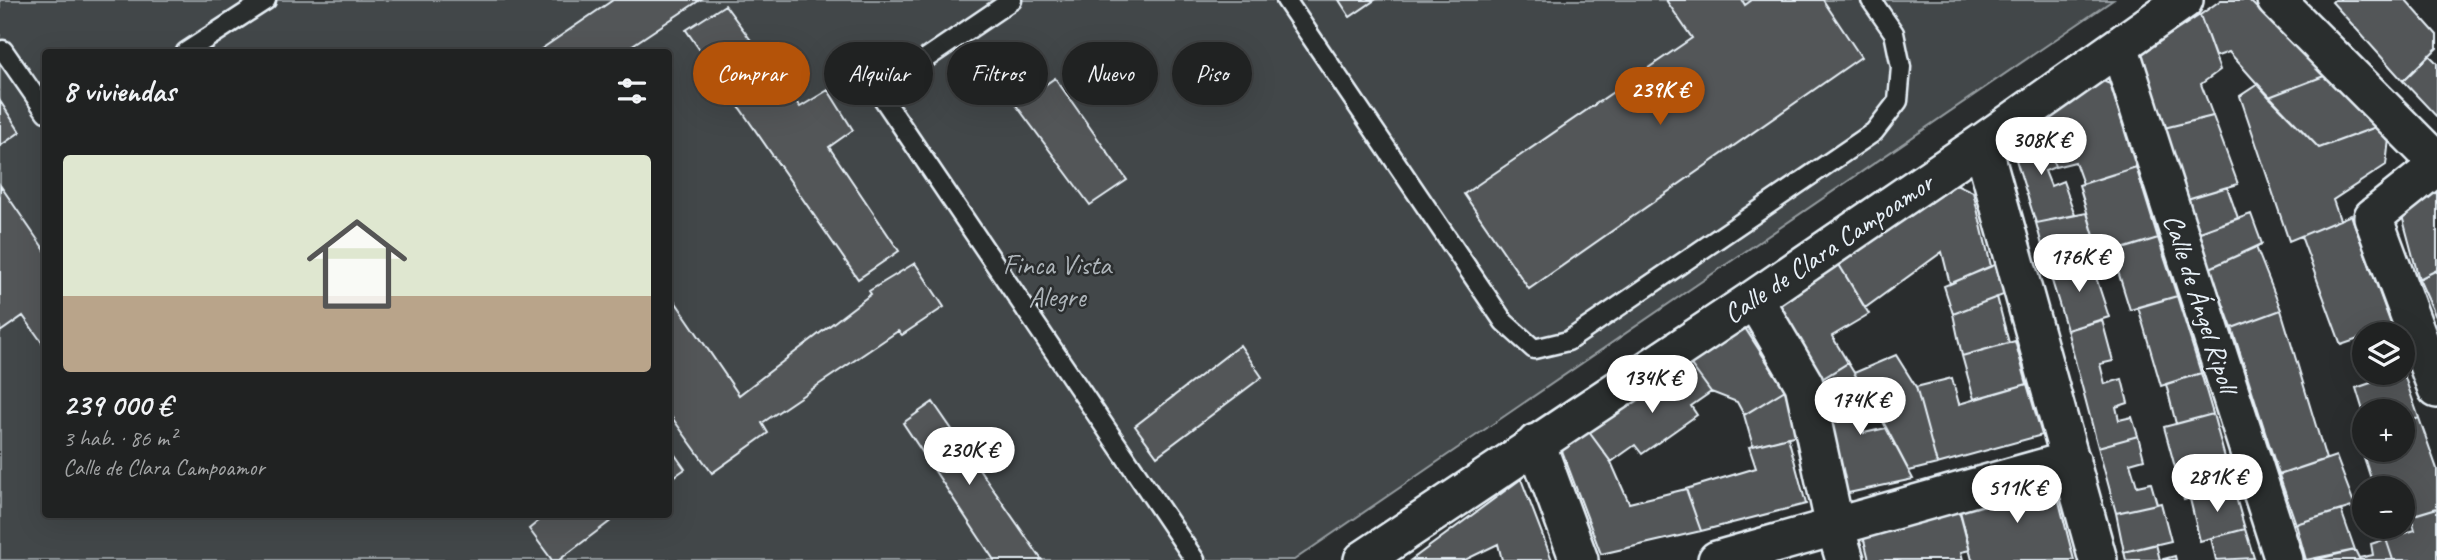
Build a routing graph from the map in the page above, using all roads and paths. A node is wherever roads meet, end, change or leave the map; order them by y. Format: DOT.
graph roads {
  1 [pos="266,0"];
  2 [pos="1012,0"];
  3 [pos="1286,0"];
  4 [pos="1871,0"];
  5 [pos="2184,0"];
  6 [pos="2276,0"];
  7 [pos="2119,46"];
  8 [pos="191,49"];
  9 [pos="3,50"];
  10 [pos="42,106"];
  11 [pos="1982,142"];
  12 [pos="2437,164"];
  13 [pos="1754,299"];
  14 [pos="2437,388"];
  15 [pos="1536,443"];
  16 [pos="2071,460"];
  17 [pos="1840,544"];
  18 [pos="1195,560"];
  19 [pos="1363,560"];
  20 [pos="1579,560"];
  21 [pos="1717,560"];
  22 [pos="2098,560"];
  23 [pos="2284,560"];
  1 -- 8 [label="lane"];
  2 -- 18 [label="lane"];
  3 -- 4 [label="lane"];
  5 -- 7 [label="street, Calle de Clara Campoamor"];
  6 -- 12 [label="street"];
  7 -- 11 [label="street, Calle de Clara Campoamor"];
  7 -- 23 [label="street, Calle de Ángel Ripoll"];
  9 -- 10 [label="lane"];
  11 -- 13 [label="street, Calle de Clara Campoamor"];
  11 -- 16 [label="street"];
  12 -- 14 [label="street"];
  13 -- 15 [label="street, Calle de Clara Campoamor"];
  13 -- 17 [label="street"];
  15 -- 19 [label="street, Calle de Clara Campoamor"];
  15 -- 20 [label="street"];
  16 -- 17 [label="street"];
  16 -- 22 [label="street"];
  17 -- 21 [label="street"];
}
